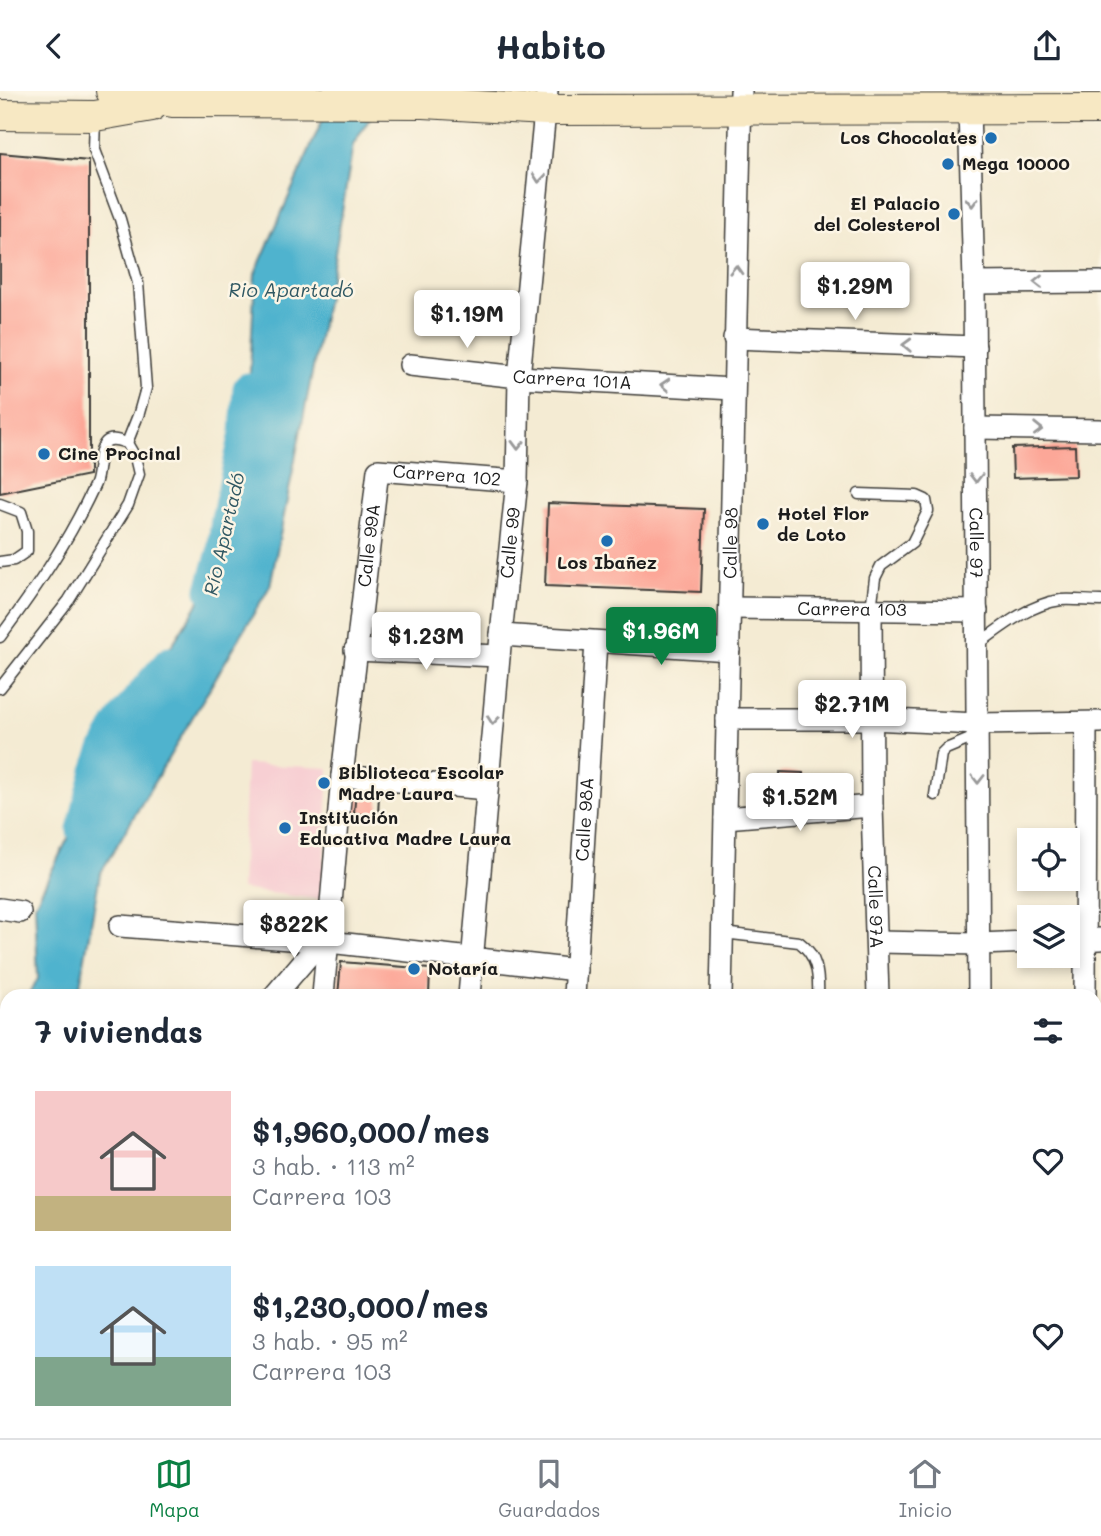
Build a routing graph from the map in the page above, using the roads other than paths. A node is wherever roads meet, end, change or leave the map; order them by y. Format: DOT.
graph roads {
  1 [pos="481,91"];
  2 [pos="173,97"];
  3 [pos="546,100"];
  4 [pos="741,100"];
  5 [pos="969,100"];
  6 [pos="103,103"];
  7 [pos="424,103"];
  8 [pos="1101,109"];
  9 [pos="0,115"];
  10 [pos="1101,282"];
  11 [pos="974,283"];
  12 [pos="734,338"];
  13 [pos="975,347"];
  14 [pos="410,365"];
  15 [pos="519,377"];
  16 [pos="733,389"];
  17 [pos="975,428"];
  18 [pos="1101,430"];
  19 [pos="127,443"];
  20 [pos="378,470"];
  21 [pos="517,481"];
  22 [pos="859,494"];
  23 [pos="0,504"];
  24 [pos="0,562"];
  25 [pos="1101,601"];
  26 [pos="730,608"];
  27 [pos="871,609"];
  28 [pos="977,611"];
  29 [pos="0,637"];
  30 [pos="596,642"];
  31 [pos="500,645"];
  32 [pos="977,645"];
  33 [pos="355,650"];
  34 [pos="729,650"];
  35 [pos="0,688"];
  36 [pos="727,719"];
  37 [pos="870,719"];
  38 [pos="1094,722"];
  39 [pos="977,730"];
  40 [pos="342,776"];
  41 [pos="488,789"];
  42 [pos="934,795"];
  43 [pos="872,806"];
  44 [pos="725,818"];
  45 [pos="1093,829"];
  46 [pos="120,926"];
  47 [pos="723,933"];
  48 [pos="1084,939"];
  49 [pos="325,941"];
  50 [pos="878,942"];
  51 [pos="1017,942"];
  52 [pos="979,944"];
  53 [pos="472,960"];
  54 [pos="576,971"];
  55 [pos="280,989"];
  56 [pos="323,989"];
  57 [pos="470,989"];
  58 [pos="575,989"];
  59 [pos="722,989"];
  60 [pos="818,989"];
  61 [pos="878,989"];
  62 [pos="979,989"];
  63 [pos="1085,989"];
  1 -- 7 [label="main road"];
  2 -- 6 [label="main road"];
  2 -- 7 [label="main road"];
  3 -- 4 [label="main road"];
  3 -- 7 [label="main road"];
  3 -- 15 [label="street, Calle 99, one-way"];
  4 -- 5 [label="main road"];
  12 -- 4 [label="street, Calle 98, one-way"];
  5 -- 8 [label="main road"];
  5 -- 11 [label="street, Calle 97, one-way"];
  6 -- 9 [label="main road"];
  6 -- 19 [label="lane"];
  10 -- 11 [label="street, one-way"];
  11 -- 13 [label="street, Calle 97"];
  13 -- 12 [label="street, one-way"];
  12 -- 16 [label="street, Calle 98"];
  13 -- 17 [label="street, Calle 97"];
  14 -- 15 [label="street, Carrera 101A"];
  16 -- 15 [label="street, Carrera 101A, one-way"];
  15 -- 21 [label="street, Calle 99, one-way"];
  16 -- 26 [label="street, Calle 98"];
  17 -- 18 [label="street, one-way"];
  17 -- 28 [label="street, Calle 97, one-way"];
  19 -- 29 [label="lane"];
  19 -- 35 [label="lane"];
  20 -- 21 [label="street, Carrera 102"];
  20 -- 33 [label="street, Calle 99A"];
  21 -- 31 [label="street, Calle 99"];
  22 -- 27 [label="lane"];
  23 -- 24 [label="lane"];
  25 -- 32 [label="lane"];
  26 -- 27 [label="street, Carrera 103"];
  26 -- 34 [label="street, Calle 98"];
  27 -- 28 [label="street, Carrera 103"];
  27 -- 37 [label="street, Calle 97A"];
  28 -- 32 [label="street, Calle 97"];
  30 -- 31 [label="street"];
  30 -- 34 [label="street"];
  30 -- 54 [label="street, Calle 98A"];
  31 -- 33 [label="street"];
  31 -- 41 [label="street, Calle 99, one-way"];
  32 -- 39 [label="street, Calle 97"];
  33 -- 40 [label="street, Calle 99A"];
  34 -- 36 [label="street, Calle 98"];
  36 -- 37 [label="street"];
  36 -- 44 [label="street, Calle 98"];
  37 -- 39 [label="street"];
  37 -- 43 [label="street, Calle 97A"];
  38 -- 39 [label="street"];
  38 -- 45 [label="street"];
  39 -- 42 [label="lane"];
  39 -- 52 [label="street, Calle 97, one-way"];
  40 -- 41 [label="street"];
  40 -- 49 [label="street, Calle 99A"];
  41 -- 53 [label="street, Calle 99"];
  43 -- 44 [label="street"];
  43 -- 50 [label="street, Calle 97A"];
  44 -- 47 [label="street, Calle 98"];
  45 -- 48 [label="street"];
  46 -- 49 [label="street"];
  47 -- 59 [label="street, Calle 98"];
  47 -- 60 [label="lane"];
  48 -- 63 [label="street"];
  49 -- 53 [label="street"];
  49 -- 55 [label="street"];
  49 -- 56 [label="street, Calle 99A"];
  50 -- 52 [label="street"];
  50 -- 61 [label="street, Calle 97A"];
  51 -- 52 [label="street"];
  52 -- 62 [label="street, Calle 97"];
  53 -- 54 [label="street"];
  53 -- 57 [label="street, Calle 99"];
  54 -- 58 [label="street, Calle 98A"];
}
